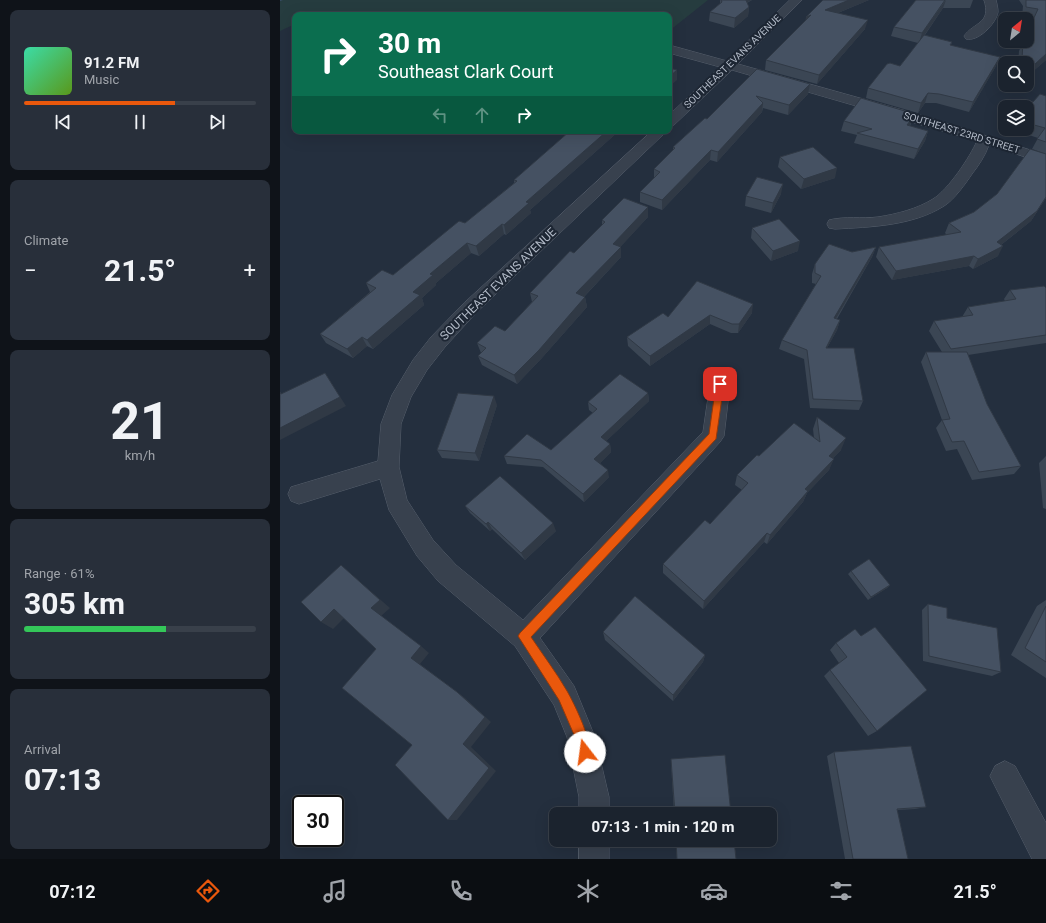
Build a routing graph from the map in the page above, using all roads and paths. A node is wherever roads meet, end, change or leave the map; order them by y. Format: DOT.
graph roads {
  1 [pos="796,0"];
  2 [pos="990,0"];
  3 [pos="970,36"];
  4 [pos="672,50"];
  5 [pos="729,66"];
  6 [pos="672,119"];
  7 [pos="657,134"];
  8 [pos="985,139"];
  9 [pos="1046,160"];
  10 [pos="835,224"];
  11 [pos="720,384"];
  12 [pos="388,467"];
  13 [pos="299,494"];
  14 [pos="524,636"];
  15 [pos="1004,776"];
  16 [pos="594,807"];
  17 [pos="594,847"];
  18 [pos="1046,854"];
  19 [pos="594,859"];
  1 -- 5 [label="street, SOUTHEAST EVANS AVENUE"];
  2 -- 3 [label="street"];
  4 -- 5 [label="street, SOUTHEAST 23RD STREET"];
  5 -- 6 [label="street, SOUTHEAST EVANS AVENUE"];
  5 -- 8 [label="street, SOUTHEAST 23RD STREET"];
  7 -- 12 [label="street, SOUTHEAST EVANS AVENUE"];
  8 -- 9 [label="street, SOUTHEAST 23RD STREET"];
  8 -- 10 [label="street"];
  11 -- 14 [label="street"];
  12 -- 13 [label="street"];
  12 -- 14 [label="street, SOUTHEAST EVANS AVENUE"];
  14 -- 16 [label="street, SOUTHEAST EVANS AVENUE"];
  15 -- 18 [label="street"];
  17 -- 19 [label="street"];
}
